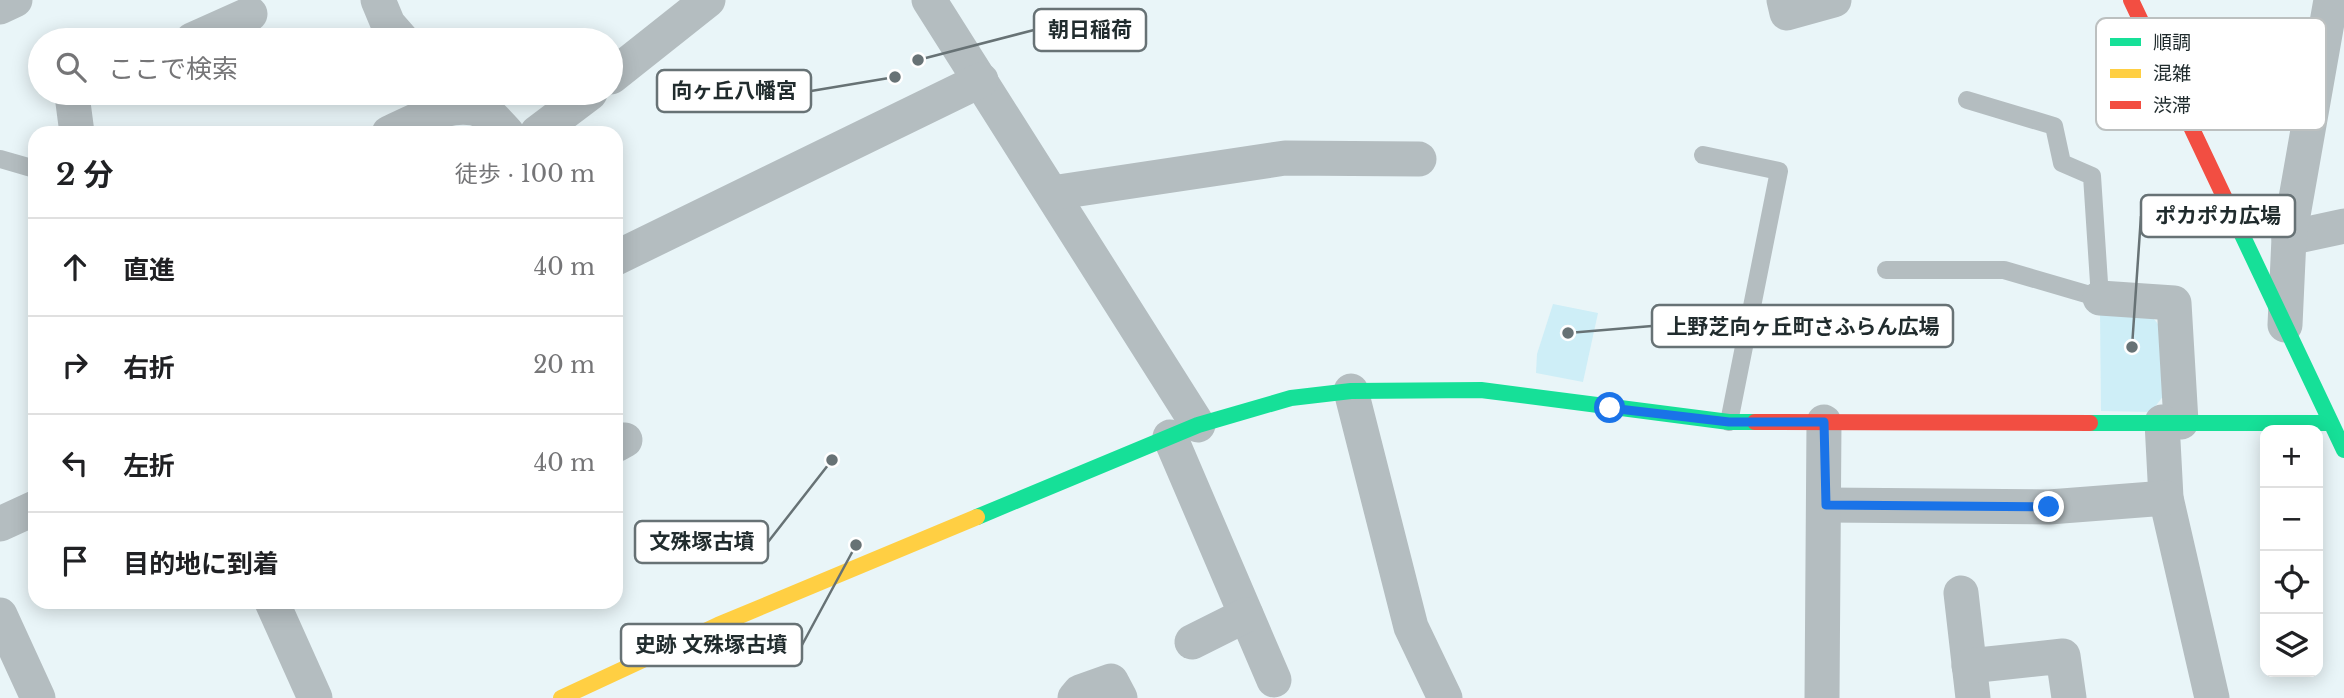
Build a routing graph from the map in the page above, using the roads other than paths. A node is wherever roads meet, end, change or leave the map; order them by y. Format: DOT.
graph roads {
  1 [pos="15,0"];
  2 [pos="378,0"];
  3 [pos="929,0"];
  4 [pos="1784,0"];
  5 [pos="1834,0"];
  6 [pos="2131,0"];
  7 [pos="2331,0"];
  8 [pos="688,6"];
  9 [pos="0,7"];
  10 [pos="250,14"];
  11 [pos="2140,18"];
  12 [pos="219,28"];
  13 [pos="392,28"];
  14 [pos="2326,28"];
  15 [pos="623,66"];
  16 [pos="981,80"];
  17 [pos="1967,100"];
  18 [pos="74,105"];
  19 [pos="447,105"];
  20 [pos="467,105"];
  21 [pos="574,105"];
  22 [pos="76,126"];
  23 [pos="405,126"];
  24 [pos="500,126"];
  25 [pos="546,126"];
  26 [pos="2193,130"];
  27 [pos="2308,130"];
  28 [pos="1703,156"];
  29 [pos="0,159"];
  30 [pos="1419,159"];
  31 [pos="28,167"];
  32 [pos="1052,193"];
  33 [pos="2344,226"];
  34 [pos="2289,238"];
  35 [pos="623,255"];
  36 [pos="1886,270"];
  37 [pos="2099,298"];
  38 [pos="2285,325"];
  39 [pos="1351,391"];
  40 [pos="1729,422"];
  41 [pos="1824,422"];
  42 [pos="2172,422"];
  43 [pos="2330,423"];
  44 [pos="1184,431"];
  45 [pos="2344,450"];
  46 [pos="2166,498"];
  47 [pos="1826,505"];
  48 [pos="28,511"];
  49 [pos="0,524"];
  50 [pos="1961,593"];
  51 [pos="284,609"];
  52 [pos="0,615"];
  53 [pos="1246,615"];
  54 [pos="1192,642"];
  55 [pos="1274,680"];
  56 [pos="1971,682"];
  57 [pos="38,698"];
  58 [pos="315,698"];
  59 [pos="561,698"];
  60 [pos="1074,698"];
  61 [pos="1120,698"];
  62 [pos="1445,698"];
  63 [pos="1822,698"];
  64 [pos="2069,698"];
  65 [pos="2212,698"];
  1 -- 9 [label="street"];
  2 -- 13 [label="street"];
  3 -- 16 [label="street"];
  4 -- 5 [label="street"];
  6 -- 11 [label="street"];
  7 -- 14 [label="street"];
  8 -- 15 [label="street"];
  10 -- 12 [label="street"];
  16 -- 32 [label="street"];
  16 -- 35 [label="street"];
  17 -- 37 [label="lane"];
  18 -- 22 [label="street"];
  19 -- 23 [label="street"];
  20 -- 24 [label="street"];
  21 -- 25 [label="street"];
  26 -- 38 [label="street"];
  27 -- 34 [label="street"];
  28 -- 40 [label="lane"];
  29 -- 31 [label="lane"];
  30 -- 32 [label="street"];
  32 -- 44 [label="street"];
  33 -- 34 [label="street"];
  34 -- 38 [label="street"];
  36 -- 37 [label="lane"];
  37 -- 42 [label="street"];
  38 -- 43 [label="street"];
  39 -- 40 [label="street"];
  39 -- 44 [label="street"];
  39 -- 62 [label="street"];
  40 -- 41 [label="street"];
  41 -- 42 [label="street"];
  41 -- 47 [label="street"];
  42 -- 43 [label="street"];
  42 -- 46 [label="street"];
  43 -- 45 [label="street"];
  44 -- 53 [label="street"];
  44 -- 59 [label="street"];
  46 -- 47 [label="street"];
  46 -- 65 [label="street"];
  47 -- 63 [label="street"];
  48 -- 49 [label="street"];
  50 -- 56 [label="street"];
  51 -- 58 [label="street"];
  52 -- 57 [label="street"];
  53 -- 54 [label="street"];
  53 -- 55 [label="street"];
  56 -- 64 [label="street"];
  60 -- 61 [label="street"];
}
